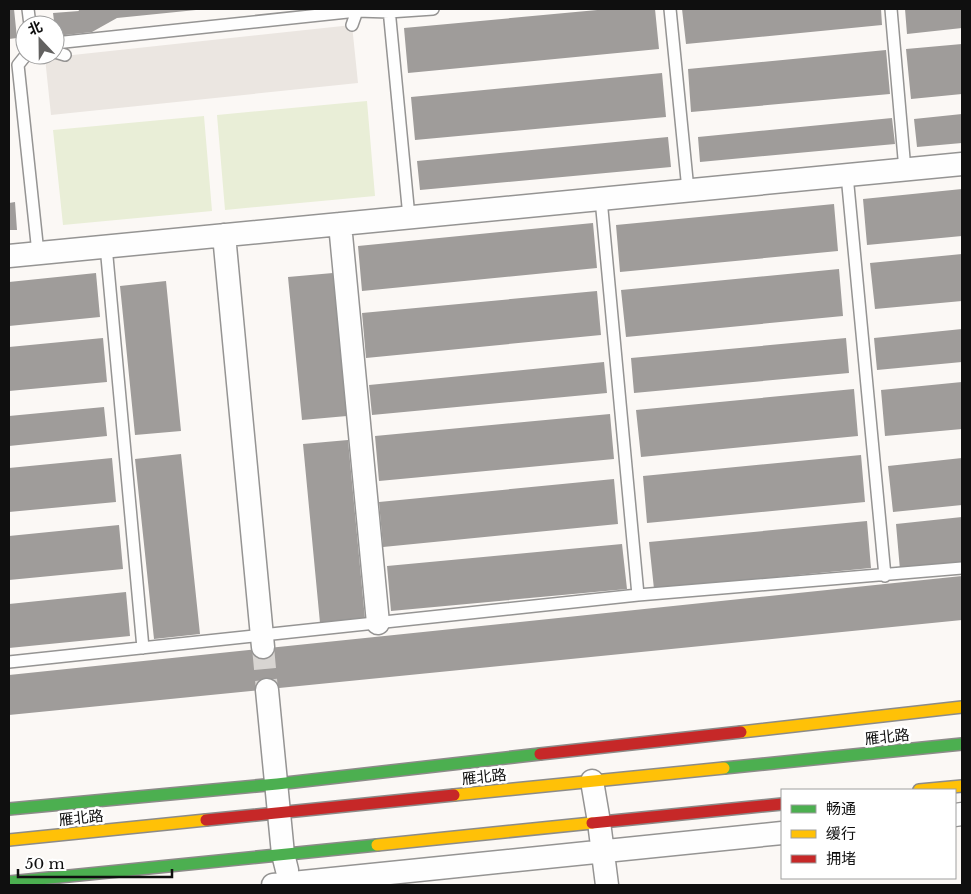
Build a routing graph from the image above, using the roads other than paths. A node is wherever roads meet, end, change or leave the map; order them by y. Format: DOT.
graph roads {
  1 [pos="433,9"];
  2 [pos="670,9"];
  3 [pos="891,9"];
  4 [pos="389,10"];
  5 [pos="357,11"];
  6 [pos="352,25"];
  7 [pos="65,42"];
  8 [pos="18,65"];
  9 [pos="962,164"];
  10 [pos="905,170"];
  11 [pos="847,175"];
  12 [pos="688,190"];
  13 [pos="601,199"];
  14 [pos="409,217"];
  15 [pos="340,224"];
  16 [pos="224,235"];
  17 [pos="106,246"];
  18 [pos="38,253"];
  19 [pos="9,256"];
  20 [pos="962,568"];
  21 [pos="885,576"];
  22 [pos="638,595"];
  23 [pos="378,624"];
  24 [pos="263,642"];
  25 [pos="143,648"];
  26 [pos="9,662"];
  27 [pos="267,690"];
  28 [pos="962,707"];
  29 [pos="962,744"];
  30 [pos="592,782"];
  31 [pos="276,784"];
  32 [pos="962,786"];
  33 [pos="930,789"];
  34 [pos="781,804"];
  35 [pos="9,809"];
  36 [pos="279,813"];
  37 [pos="599,822"];
  38 [pos="781,833"];
  39 [pos="9,840"];
  40 [pos="603,852"];
  41 [pos="284,854"];
  42 [pos="9,882"];
  43 [pos="282,884"];
  44 [pos="607,885"];
  1 -- 4 [label="lane"];
  2 -- 12 [label="lane"];
  3 -- 10 [label="lane"];
  4 -- 5 [label="lane"];
  4 -- 14 [label="lane"];
  5 -- 6 [label="lane"];
  5 -- 7 [label="lane"];
  8 -- 18 [label="lane"];
  9 -- 10 [label="street"];
  10 -- 11 [label="street"];
  11 -- 12 [label="street"];
  11 -- 21 [label="lane"];
  12 -- 13 [label="street"];
  13 -- 14 [label="street"];
  13 -- 22 [label="lane"];
  14 -- 15 [label="street"];
  15 -- 16 [label="street"];
  15 -- 23 [label="street"];
  16 -- 17 [label="street"];
  16 -- 24 [label="street"];
  17 -- 18 [label="street"];
  17 -- 25 [label="lane"];
  18 -- 19 [label="street"];
  20 -- 21 [label="lane"];
  21 -- 22 [label="lane"];
  22 -- 23 [label="lane"];
  23 -- 24 [label="lane"];
  24 -- 25 [label="lane"];
  25 -- 26 [label="lane"];
  27 -- 31 [label="street"];
  28 -- 31 [label="main road"];
  29 -- 30 [label="main road, 雁北路"];
  30 -- 36 [label="main road, 雁北路"];
  30 -- 37 [label="street"];
  31 -- 35 [label="main road"];
  31 -- 36 [label="street"];
  32 -- 33 [label="main road"];
  34 -- 37 [label="main road"];
  36 -- 39 [label="main road, 雁北路"];
  36 -- 41 [label="street"];
  37 -- 40 [label="street"];
  37 -- 41 [label="main road"];
  38 -- 40 [label="street"];
  40 -- 43 [label="street"];
  40 -- 44 [label="street"];
  41 -- 42 [label="main road"];
  41 -- 43 [label="street"];
}
